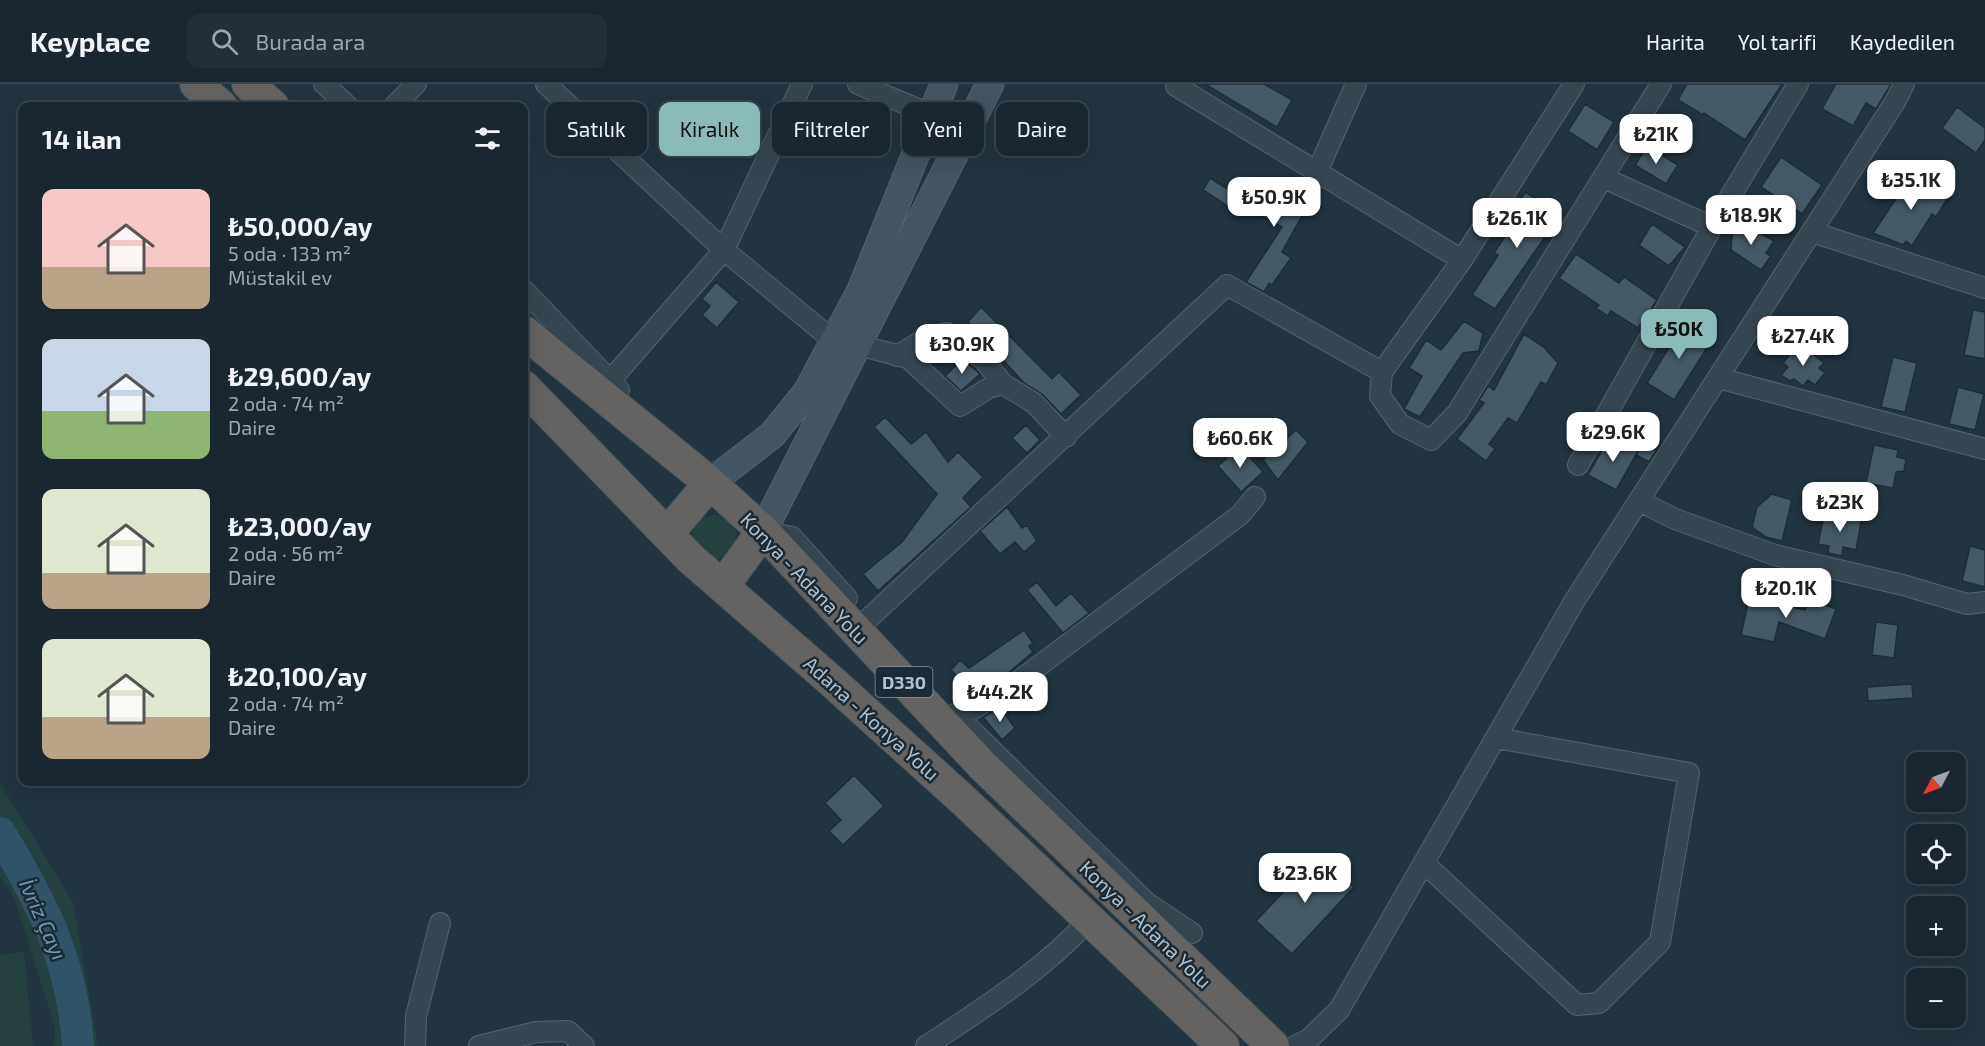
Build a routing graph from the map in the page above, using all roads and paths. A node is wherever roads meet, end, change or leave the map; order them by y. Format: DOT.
graph roads {
  1 [pos="196,84"];
  2 [pos="248,84"];
  3 [pos="324,84"];
  4 [pos="416,84"];
  5 [pos="546,84"];
  6 [pos="802,84"];
  7 [pos="858,84"];
  8 [pos="944,84"];
  9 [pos="990,84"];
  10 [pos="1178,84"];
  11 [pos="1356,84"];
  12 [pos="1574,84"];
  13 [pos="1661,84"];
  14 [pos="1798,84"];
  15 [pos="1904,84"];
  16 [pos="216,102"];
  17 [pos="268,102"];
  18 [pos="344,102"];
  19 [pos="398,102"];
  20 [pos="902,102"];
  21 [pos="936,102"];
  22 [pos="914,156"];
  23 [pos="1317,172"];
  24 [pos="1604,178"];
  25 [pos="1712,227"];
  26 [pos="1812,232"];
  27 [pos="724,250"];
  28 [pos="1462,260"];
  29 [pos="1985,288"];
  30 [pos="528,294"];
  31 [pos="528,335"];
  32 [pos="846,343"];
  33 [pos="897,356"];
  34 [pos="1382,372"];
  35 [pos="1718,378"];
  36 [pos="609,382"];
  37 [pos="1003,384"];
  38 [pos="528,391"];
  39 [pos="1066,437"];
  40 [pos="1985,449"];
  41 [pos="1578,465"];
  42 [pos="710,483"];
  43 [pos="1255,497"];
  44 [pos="1639,501"];
  45 [pos="763,531"];
  46 [pos="667,534"];
  47 [pos="723,586"];
  48 [pos="1979,605"];
  49 [pos="867,620"];
  50 [pos="958,718"];
  51 [pos="1496,738"];
  52 [pos="1424,863"];
  53 [pos="1089,920"];
  54 [pos="440,923"];
  55 [pos="1192,933"];
  56 [pos="415,1046"];
  57 [pos="480,1046"];
  58 [pos="584,1046"];
  59 [pos="926,1046"];
  60 [pos="1223,1046"];
  61 [pos="1274,1046"];
  62 [pos="1295,1046"];
  1 -- 16 [label="highway"];
  2 -- 17 [label="highway"];
  3 -- 18 [label="street"];
  4 -- 19 [label="street"];
  5 -- 27 [label="street"];
  6 -- 27 [label="street"];
  7 -- 20 [label="street"];
  8 -- 21 [label="main road"];
  9 -- 32 [label="main road"];
  10 -- 23 [label="street"];
  11 -- 23 [label="street"];
  12 -- 28 [label="street"];
  13 -- 24 [label="street"];
  14 -- 25 [label="street"];
  15 -- 26 [label="street"];
  22 -- 32 [label="main road"];
  23 -- 28 [label="street"];
  24 -- 25 [label="street"];
  24 -- 34 [label="street"];
  25 -- 41 [label="street"];
  26 -- 29 [label="street"];
  26 -- 35 [label="street"];
  27 -- 32 [label="street"];
  27 -- 36 [label="street"];
  28 -- 34 [label="street"];
  30 -- 36 [label="street"];
  31 -- 42 [label="highway, Konya - Adana Yolu / D330"];
  32 -- 33 [label="street"];
  32 -- 42 [label="main road"];
  32 -- 45 [label="main road"];
  33 -- 37 [label="street"];
  33 -- 37 [label="street"];
  34 -- 39 [label="street"];
  35 -- 40 [label="street"];
  35 -- 44 [label="street"];
  36 -- 42 [label="street"];
  37 -- 39 [label="street"];
  38 -- 46 [label="highway, Adana - Konya Yolu / D330"];
  39 -- 49 [label="street"];
  42 -- 45 [label="highway, Konya - Adana Yolu / D330"];
  42 -- 46 [label="highway"];
  43 -- 50 [label="street"];
  44 -- 48 [label="street"];
  44 -- 51 [label="street"];
  45 -- 47 [label="highway"];
  45 -- 49 [label="street"];
  45 -- 61 [label="highway, Konya - Adana Yolu / D330"];
  46 -- 47 [label="highway, Adana - Konya Yolu / D330"];
  47 -- 53 [label="highway, Adana - Konya Yolu / D330"];
  49 -- 50 [label="street"];
  50 -- 55 [label="street"];
  51 -- 52 [label="street"];
  51 -- 52 [label="street"];
  52 -- 62 [label="street"];
  53 -- 59 [label="street"];
  53 -- 60 [label="highway, Adana - Konya Yolu / D330"];
  54 -- 56 [label="street"];
  57 -- 58 [label="street"];
}
